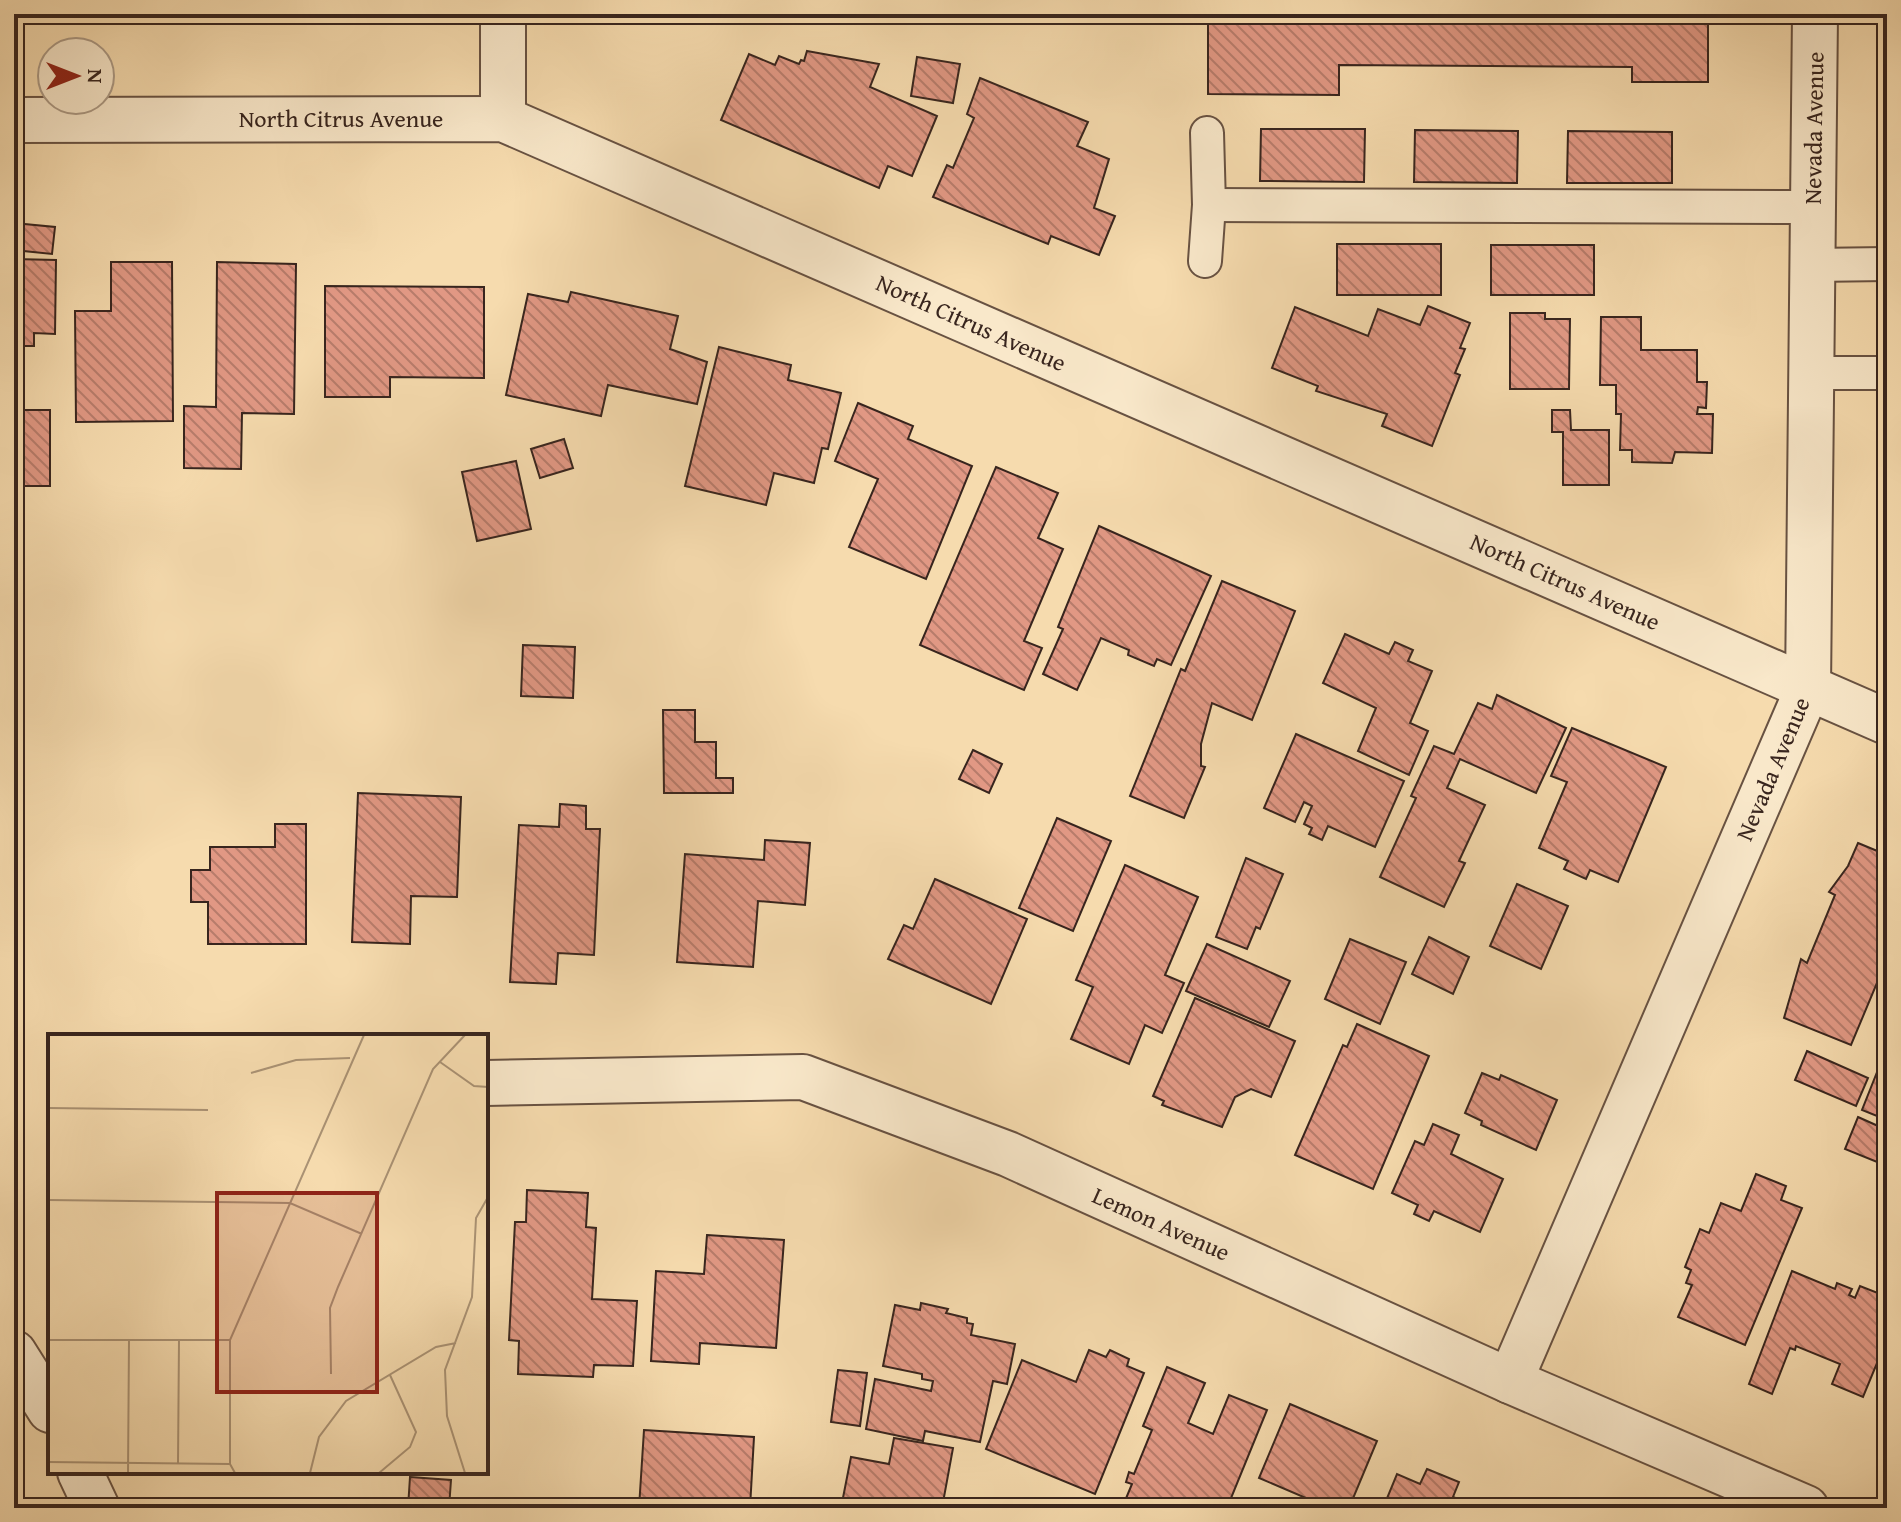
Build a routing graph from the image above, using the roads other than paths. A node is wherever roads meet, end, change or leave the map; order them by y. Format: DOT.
graph roads {
  1 [pos="503,14"];
  2 [pos="1815,14"];
  3 [pos="503,119"];
  4 [pos="14,120"];
  5 [pos="1207,133"];
  6 [pos="1209,205"];
  7 [pos="1813,207"];
  8 [pos="1205,261"];
  9 [pos="1887,264"];
  10 [pos="1812,265"];
  11 [pos="1811,373"];
  12 [pos="1887,373"];
  13 [pos="1808,688"];
  14 [pos="1887,722"];
  15 [pos="488,1083"];
  16 [pos="14,1353"];
  17 [pos="1510,1381"];
  18 [pos="48,1407"];
  19 [pos="81,1474"];
  20 [pos="97,1508"];
  21 [pos="1806,1508"];
  1 -- 3 [label="street"];
  2 -- 7 [label="street, Nevada Avenue"];
  3 -- 4 [label="street, North Citrus Avenue"];
  3 -- 13 [label="street, North Citrus Avenue"];
  5 -- 6 [label="lane"];
  6 -- 7 [label="lane"];
  6 -- 8 [label="lane"];
  7 -- 10 [label="street, Nevada Avenue"];
  9 -- 10 [label="lane"];
  10 -- 11 [label="street, Nevada Avenue"];
  11 -- 12 [label="lane"];
  11 -- 13 [label="street, Nevada Avenue"];
  13 -- 14 [label="street, North Citrus Avenue"];
  13 -- 17 [label="street, Nevada Avenue"];
  15 -- 17 [label="street, Lemon Avenue"];
  16 -- 18 [label="street"];
  17 -- 21 [label="street, Lemon Avenue"];
  19 -- 20 [label="street"];
}
